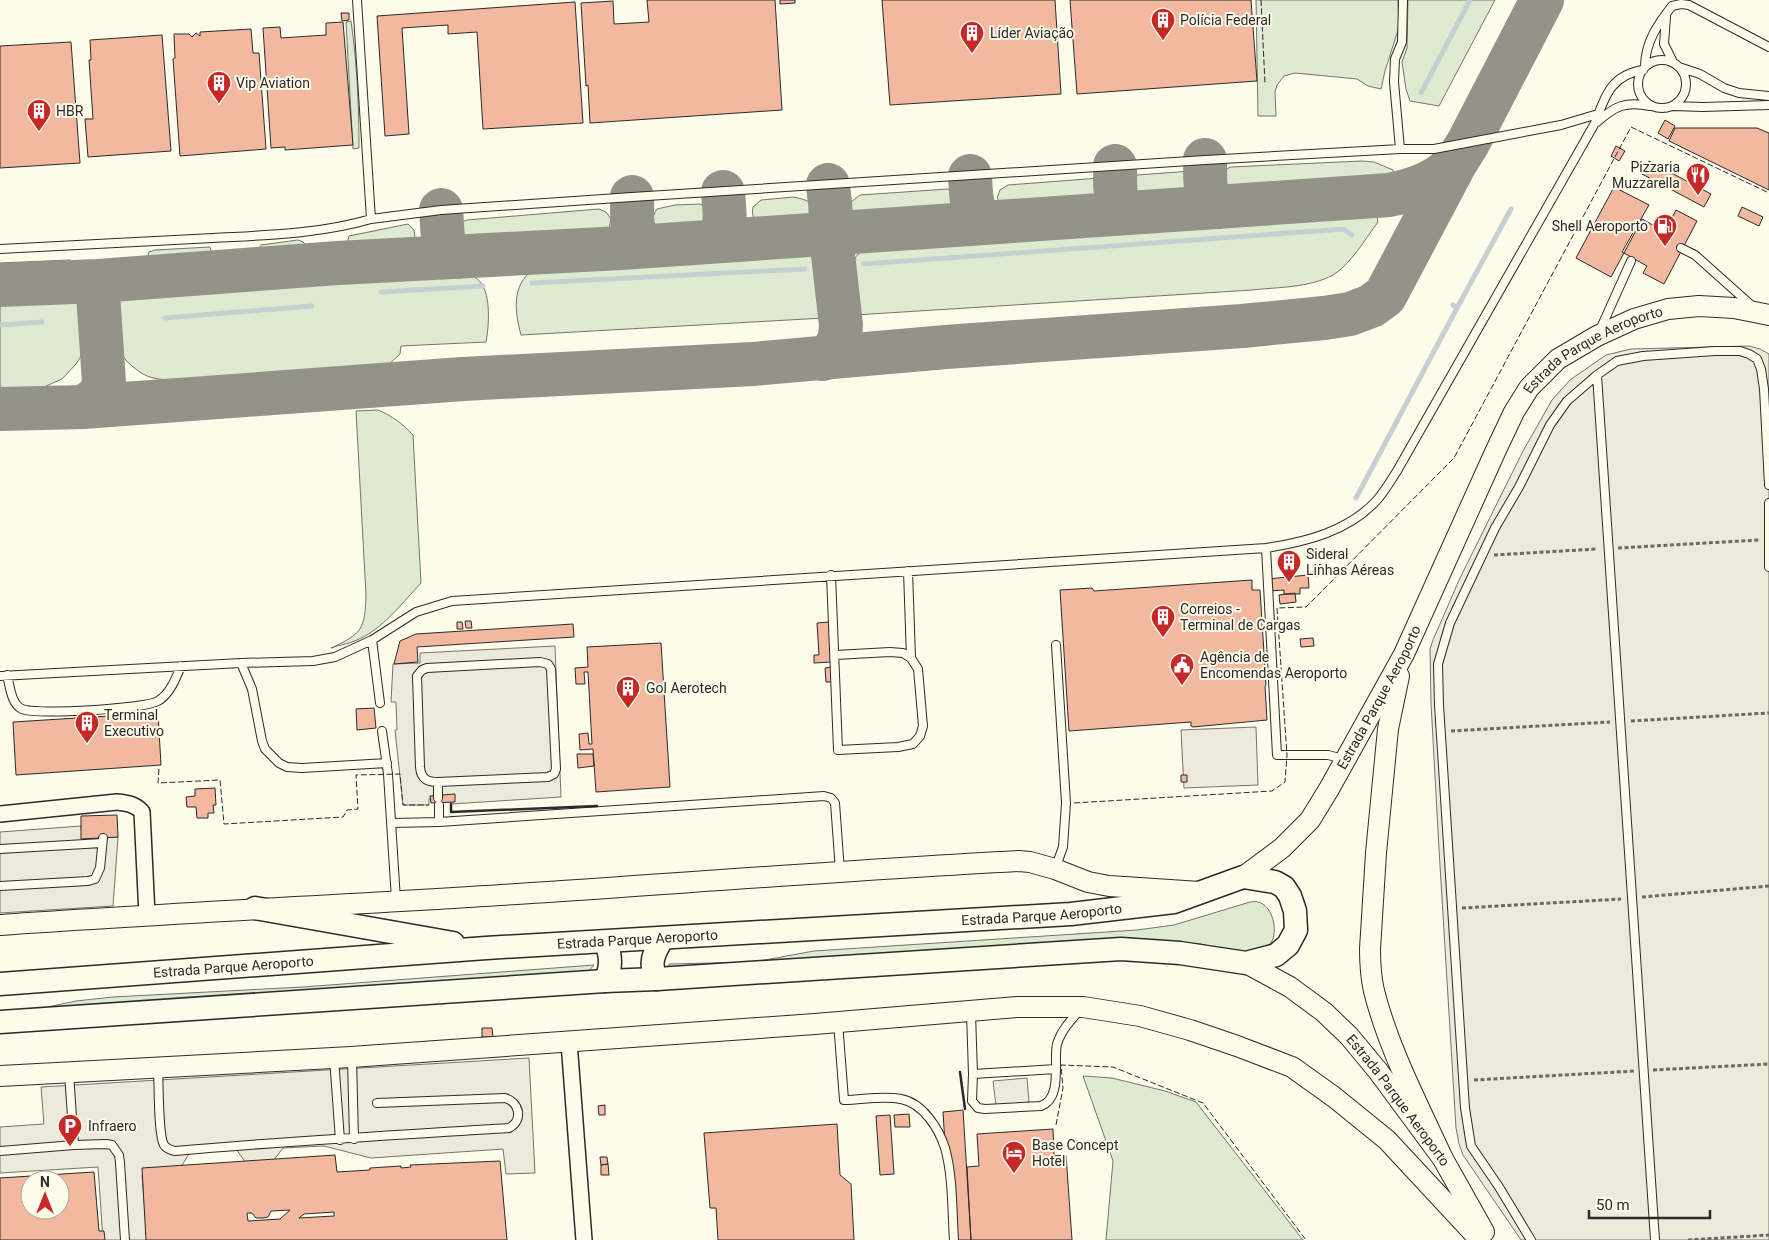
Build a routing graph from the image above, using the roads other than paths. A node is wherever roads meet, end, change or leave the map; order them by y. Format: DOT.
graph roads {
  1 [pos="357,0"];
  2 [pos="1403,0"];
  3 [pos="1666,13"];
  4 [pos="1769,47"];
  5 [pos="1676,64"];
  6 [pos="1644,68"];
  7 [pos="1769,96"];
  8 [pos="1769,105"];
  9 [pos="1651,106"];
  10 [pos="1673,106"];
  11 [pos="1598,114"];
  12 [pos="1595,123"];
  13 [pos="1400,149"];
  14 [pos="371,219"];
  15 [pos="1681,248"];
  16 [pos="0,249"];
  17 [pos="1631,262"];
  18 [pos="1765,316"];
  19 [pos="1597,336"];
  20 [pos="1597,375"];
  21 [pos="1769,485"];
  22 [pos="1769,504"];
  23 [pos="1266,548"];
  24 [pos="1769,567"];
  25 [pos="908,570"];
  26 [pos="831,575"];
  27 [pos="372,640"];
  28 [pos="1056,645"];
  29 [pos="1404,654"];
  30 [pos="834,655"];
  31 [pos="910,658"];
  32 [pos="241,663"];
  33 [pos="181,666"];
  34 [pos="4,676"];
  35 [pos="380,702"];
  36 [pos="382,731"];
  37 [pos="1346,759"];
  38 [pos="387,763"];
  39 [pos="438,782"];
  40 [pos="0,814"];
  41 [pos="439,822"];
  42 [pos="392,823"];
  43 [pos="0,849"];
  44 [pos="1055,869"];
  45 [pos="840,871"];
  46 [pos="1243,877"];
  47 [pos="0,886"];
  48 [pos="1204,892"];
  49 [pos="396,900"];
  50 [pos="255,908"];
  51 [pos="147,915"];
  52 [pos="0,925"];
  53 [pos="662,939"];
  54 [pos="606,942"];
  55 [pos="486,948"];
  56 [pos="1246,963"];
  57 [pos="657,979"];
  58 [pos="605,981"];
  59 [pos="0,984"];
  60 [pos="1082,1007"];
  61 [pos="970,1011"];
  62 [pos="0,1022"];
  63 [pos="838,1022"];
  64 [pos="570,1042"];
  65 [pos="343,1058"];
  66 [pos="158,1069"];
  67 [pos="1056,1069"];
  68 [pos="69,1072"];
  69 [pos="973,1074"];
  70 [pos="0,1076"];
  71 [pos="377,1103"];
  72 [pos="354,1138"];
  73 [pos="340,1140"];
  74 [pos="74,1146"];
  75 [pos="0,1151"];
  76 [pos="1443,1159"];
  77 [pos="125,1240"];
  78 [pos="584,1240"];
  79 [pos="954,1240"];
  80 [pos="1480,1240"];
  81 [pos="1489,1240"];
  82 [pos="1531,1240"];
  83 [pos="1655,1240"];
  1 -- 14 [label="lane"];
  2 -- 13 [label="lane"];
  3 -- 4 [label="lane"];
  3 -- 5 [label="lane"];
  3 -- 6 [label="lane"];
  5 -- 6 [label="lane"];
  5 -- 7 [label="lane"];
  5 -- 10 [label="lane"];
  6 -- 9 [label="lane"];
  6 -- 11 [label="lane"];
  8 -- 10 [label="lane"];
  9 -- 10 [label="lane"];
  9 -- 12 [label="lane"];
  11 -- 12 [label="lane"];
  11 -- 13 [label="lane"];
  12 -- 23 [label="lane"];
  13 -- 14 [label="lane"];
  14 -- 16 [label="lane"];
  15 -- 18 [label="lane"];
  17 -- 19 [label="lane"];
  18 -- 19 [label="street, Estrada Parque Aeroporto"];
  19 -- 29 [label="street, Estrada Parque Aeroporto"];
  20 -- 21 [label="lane"];
  20 -- 82 [label="lane"];
  20 -- 83 [label="lane"];
  22 -- 24 [label="lane"];
  23 -- 25 [label="lane"];
  23 -- 37 [label="lane"];
  25 -- 26 [label="lane"];
  25 -- 31 [label="lane"];
  26 -- 27 [label="lane"];
  26 -- 30 [label="lane"];
  27 -- 32 [label="lane"];
  27 -- 35 [label="lane"];
  28 -- 44 [label="lane"];
  29 -- 37 [label="street, Estrada Parque Aeroporto"];
  29 -- 76 [label="street"];
  30 -- 31 [label="lane"];
  30 -- 31 [label="lane"];
  32 -- 33 [label="lane"];
  32 -- 38 [label="lane"];
  33 -- 34 [label="lane"];
  33 -- 34 [label="lane"];
  36 -- 38 [label="lane"];
  37 -- 46 [label="street, Estrada Parque Aeroporto"];
  38 -- 42 [label="lane"];
  39 -- 39 [label="lane"];
  39 -- 41 [label="lane"];
  40 -- 51 [label="street"];
  41 -- 42 [label="lane"];
  41 -- 45 [label="lane"];
  42 -- 49 [label="lane"];
  43 -- 47 [label="lane"];
  44 -- 45 [label="street"];
  44 -- 48 [label="street"];
  45 -- 49 [label="street"];
  46 -- 48 [label="main road, Estrada Parque Aeroporto"];
  46 -- 56 [label="main road"];
  48 -- 53 [label="main road, Estrada Parque Aeroporto"];
  49 -- 50 [label="street"];
  50 -- 51 [label="street"];
  50 -- 55 [label="main road"];
  51 -- 52 [label="street"];
  53 -- 54 [label="main road, Estrada Parque Aeroporto"];
  53 -- 57 [label="main road"];
  54 -- 55 [label="main road, Estrada Parque Aeroporto"];
  54 -- 58 [label="main road"];
  55 -- 59 [label="main road, Estrada Parque Aeroporto"];
  56 -- 57 [label="main road, Estrada Parque Aeroporto"];
  56 -- 76 [label="street, Estrada Parque Aeroporto"];
  57 -- 58 [label="main road, Estrada Parque Aeroporto"];
  58 -- 62 [label="main road, Estrada Parque Aeroporto"];
  60 -- 61 [label="street"];
  60 -- 67 [label="lane"];
  60 -- 80 [label="street"];
  61 -- 63 [label="street"];
  61 -- 69 [label="lane"];
  63 -- 64 [label="street"];
  63 -- 79 [label="lane"];
  64 -- 65 [label="street"];
  64 -- 78 [label="street"];
  65 -- 66 [label="street"];
  65 -- 72 [label="lane"];
  65 -- 73 [label="lane"];
  66 -- 68 [label="street"];
  66 -- 73 [label="lane"];
  67 -- 69 [label="lane"];
  67 -- 69 [label="lane"];
  68 -- 70 [label="street"];
  68 -- 74 [label="lane"];
  71 -- 72 [label="lane"];
  72 -- 73 [label="lane"];
  74 -- 75 [label="lane"];
  74 -- 77 [label="lane"];
  76 -- 81 [label="street, Estrada Parque Aeroporto"];
}
